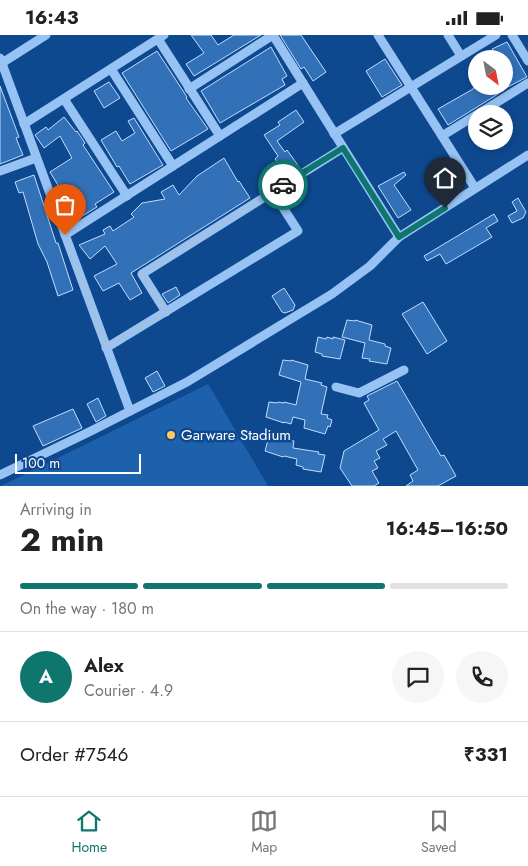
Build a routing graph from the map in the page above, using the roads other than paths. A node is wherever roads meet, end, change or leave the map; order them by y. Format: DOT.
graph roads {
  1 [pos="46,35"];
  2 [pos="378,35"];
  3 [pos="448,35"];
  4 [pos="496,35"];
  5 [pos="512,35"];
  6 [pos="161,37"];
  7 [pos="462,56"];
  8 [pos="1,61"];
  9 [pos="528,61"];
  10 [pos="111,69"];
  11 [pos="303,83"];
  12 [pos="528,83"];
  13 [pos="411,87"];
  14 [pos="189,89"];
  15 [pos="64,99"];
  16 [pos="492,105"];
  17 [pos="468,120"];
  18 [pos="24,124"];
  19 [pos="334,134"];
  20 [pos="220,136"];
  21 [pos="442,136"];
  22 [pos="343,148"];
  23 [pos="528,155"];
  24 [pos="36,158"];
  25 [pos="174,166"];
  26 [pos="0,171"];
  27 [pos="476,188"];
  28 [pos="273,192"];
  29 [pos="127,196"];
  30 [pos="65,235"];
  31 [pos="399,237"];
  32 [pos="166,312"];
  33 [pos="106,347"];
  34 [pos="404,370"];
  35 [pos="336,387"];
  36 [pos="130,411"];
  37 [pos="0,475"];
  1 -- 8 [label="street"];
  2 -- 13 [label="street"];
  3 -- 7 [label="street"];
  4 -- 7 [label="street"];
  5 -- 9 [label="street"];
  6 -- 10 [label="street"];
  6 -- 14 [label="street"];
  7 -- 13 [label="street"];
  8 -- 18 [label="street"];
  10 -- 15 [label="street"];
  10 -- 25 [label="street"];
  11 -- 14 [label="street"];
  11 -- 19 [label="street"];
  11 -- 20 [label="street"];
  12 -- 16 [label="street"];
  13 -- 19 [label="street"];
  13 -- 21 [label="street"];
  14 -- 20 [label="street"];
  15 -- 18 [label="street"];
  15 -- 29 [label="street"];
  17 -- 21 [label="street"];
  18 -- 24 [label="street"];
  19 -- 22 [label="street"];
  20 -- 25 [label="street"];
  21 -- 27 [label="street"];
  22 -- 28 [label="street"];
  22 -- 31 [label="street"];
  23 -- 27 [label="street"];
  24 -- 26 [label="street"];
  24 -- 30 [label="street"];
  25 -- 29 [label="street"];
  27 -- 31 [label="street"];
  28 -- 32 [label="street"];
  28 -- 32 [label="street"];
  29 -- 30 [label="street"];
  30 -- 33 [label="street"];
  31 -- 36 [label="street"];
  32 -- 33 [label="street"];
  33 -- 36 [label="street"];
  34 -- 35 [label="street"];
  36 -- 37 [label="street"];
}
